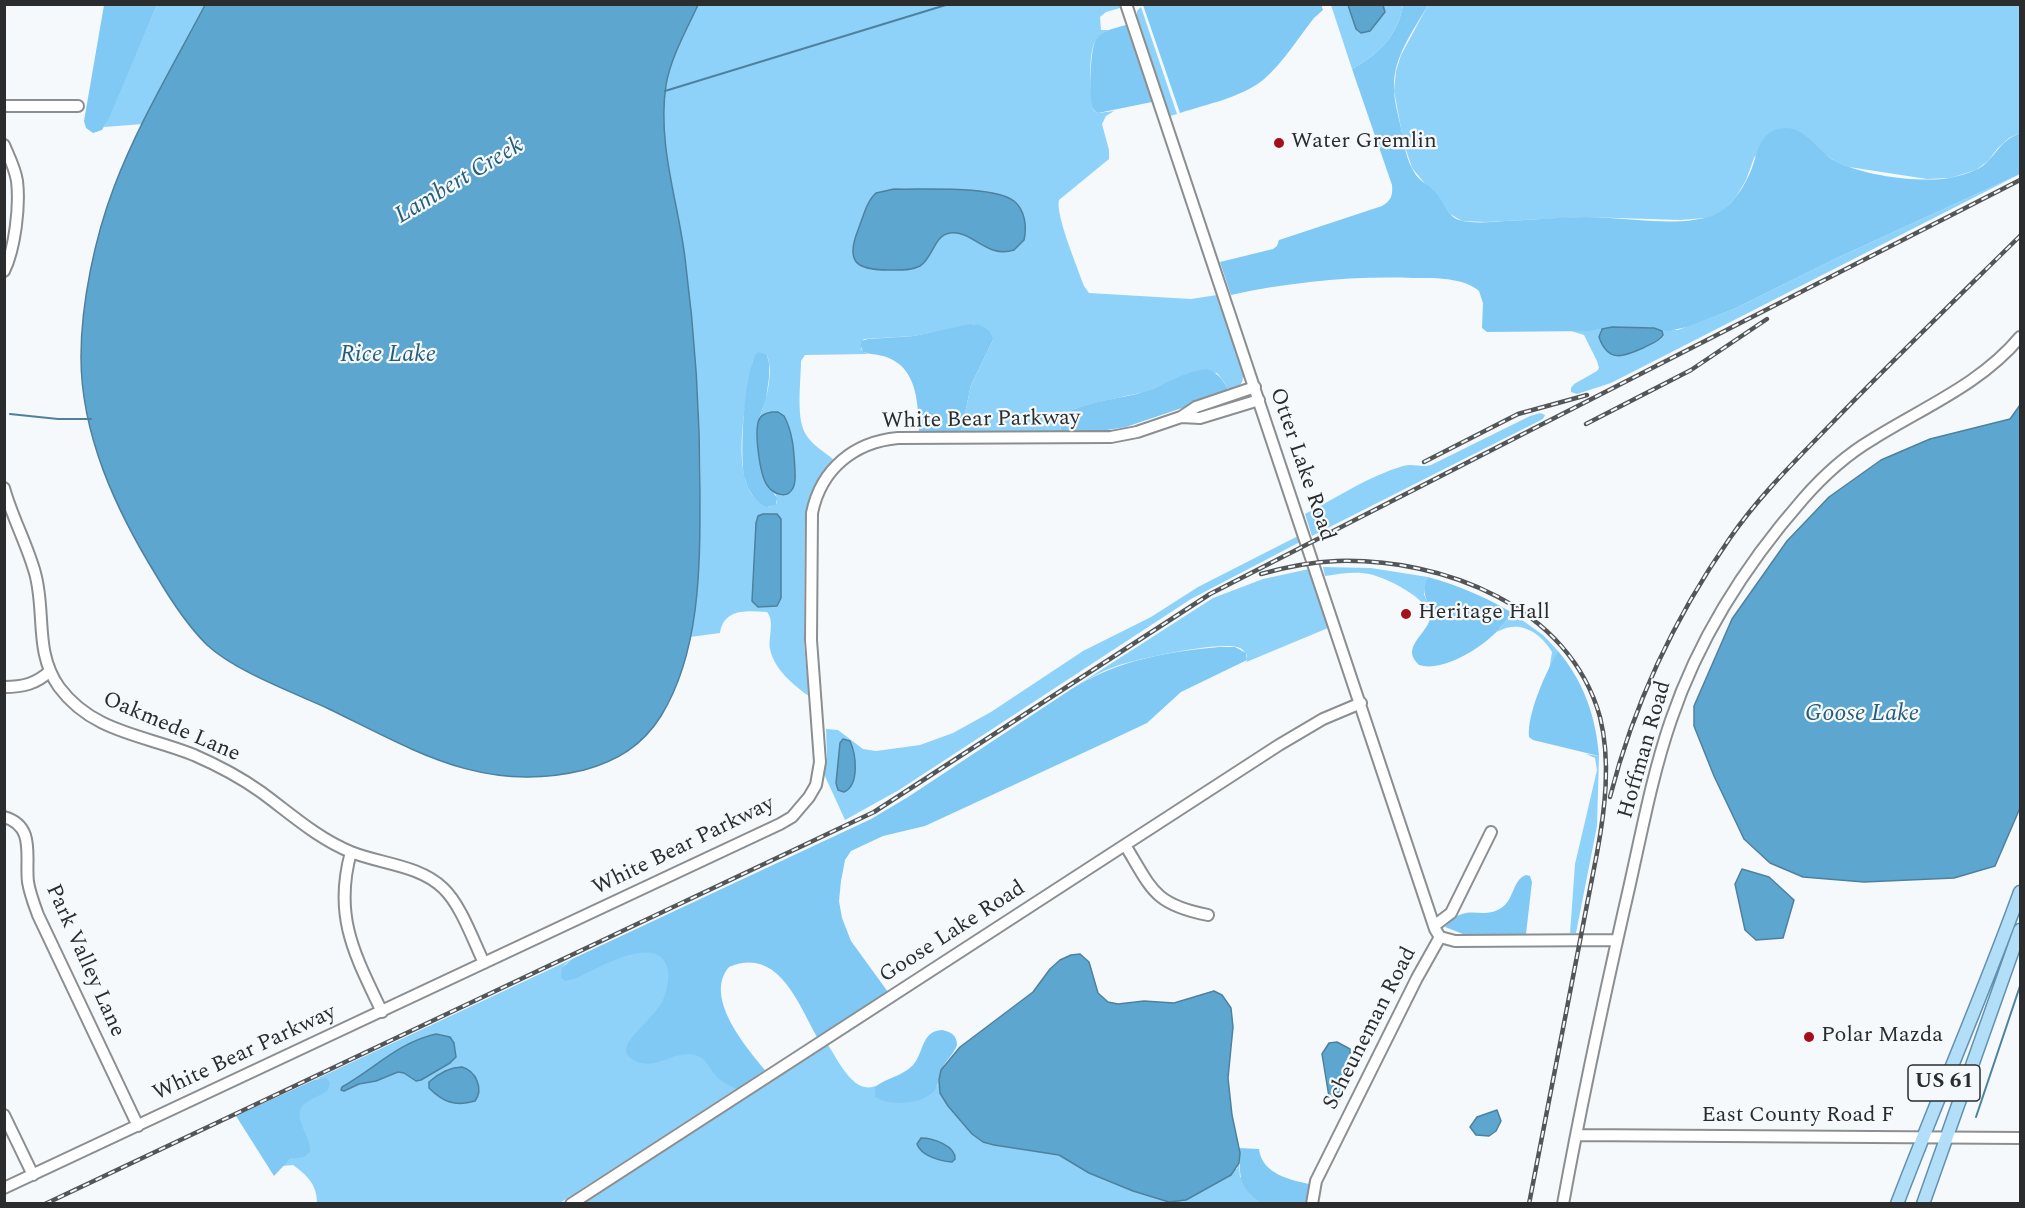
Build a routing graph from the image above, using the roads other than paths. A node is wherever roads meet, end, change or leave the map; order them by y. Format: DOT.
graph roads {
  1 [pos="1126,4"];
  2 [pos="4,106"];
  3 [pos="78,106"];
  4 [pos="4,145"];
  5 [pos="4,271"];
  6 [pos="2020,337"];
  7 [pos="1255,387"];
  8 [pos="1259,400"];
  9 [pos="1181,417"];
  10 [pos="4,488"];
  11 [pos="50,671"];
  12 [pos="4,687"];
  13 [pos="1361,703"];
  14 [pos="4,817"];
  15 [pos="1491,832"];
  16 [pos="1125,845"];
  17 [pos="351,852"];
  18 [pos="2020,892"];
  19 [pos="1208,915"];
  20 [pos="1434,926"];
  21 [pos="2020,930"];
  22 [pos="1440,936"];
  23 [pos="1617,940"];
  24 [pos="484,963"];
  25 [pos="382,1012"];
  26 [pos="4,1115"];
  27 [pos="138,1126"];
  28 [pos="1576,1135"];
  29 [pos="1923,1137"];
  30 [pos="1946,1138"];
  31 [pos="2020,1138"];
  32 [pos="33,1175"];
  33 [pos="4,1188"];
  34 [pos="572,1203"];
  35 [pos="1312,1203"];
  36 [pos="1563,1203"];
  37 [pos="1897,1203"];
  38 [pos="1923,1203"];
  1 -- 7 [label="street, Otter Lake Road"];
  2 -- 3 [label="street"];
  4 -- 5 [label="street"];
  6 -- 23 [label="street, Hoffman Road"];
  7 -- 8 [label="street, Otter Lake Road"];
  7 -- 9 [label="street, White Bear Parkway"];
  8 -- 9 [label="street, White Bear Parkway"];
  8 -- 13 [label="street, Otter Lake Road"];
  9 -- 24 [label="street, White Bear Parkway"];
  10 -- 11 [label="street, Oakmede Lane"];
  11 -- 12 [label="street"];
  11 -- 17 [label="street, Oakmede Lane"];
  13 -- 16 [label="street, Goose Lake Road"];
  13 -- 20 [label="street, Otter Lake Road"];
  14 -- 27 [label="street, Park Valley Lane"];
  15 -- 20 [label="street"];
  16 -- 19 [label="street"];
  16 -- 34 [label="street, Goose Lake Road"];
  17 -- 24 [label="street, Oakmede Lane"];
  17 -- 25 [label="street"];
  18 -- 29 [label="main road, US 61"];
  20 -- 22 [label="street, Otter Lake Road"];
  21 -- 30 [label="main road, US 61"];
  22 -- 23 [label="street, Scheuneman Road"];
  22 -- 35 [label="street, Scheuneman Road"];
  23 -- 28 [label="street, Hoffman Road"];
  24 -- 25 [label="street, White Bear Parkway"];
  25 -- 27 [label="street, White Bear Parkway"];
  26 -- 32 [label="street"];
  27 -- 32 [label="street, White Bear Parkway"];
  28 -- 29 [label="street, East County Road F"];
  28 -- 36 [label="street, Hoffman Road"];
  29 -- 30 [label="street, East County Road F"];
  29 -- 37 [label="main road, US 61"];
  30 -- 31 [label="street, East County Road F"];
  30 -- 38 [label="main road, US 61"];
  32 -- 33 [label="street, White Bear Parkway"];
}
